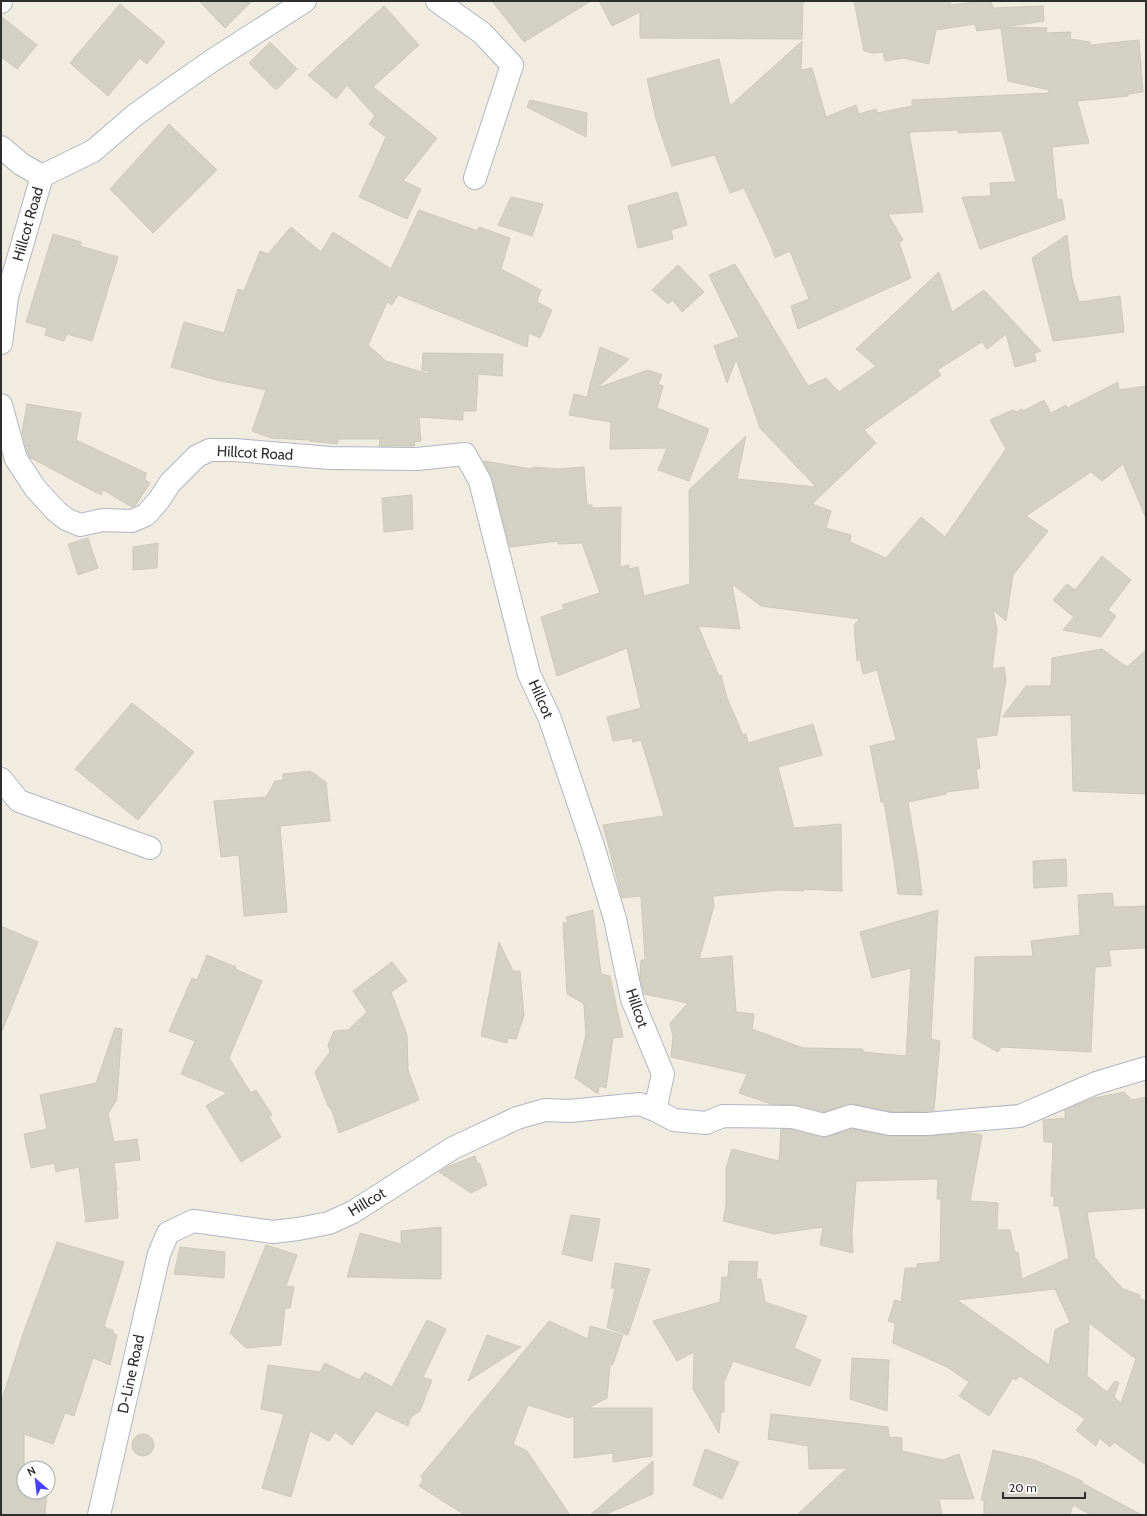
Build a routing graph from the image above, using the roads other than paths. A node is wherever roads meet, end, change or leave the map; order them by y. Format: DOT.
graph roads {
  1 [pos="304,1"];
  2 [pos="437,1"];
  3 [pos="1,146"];
  4 [pos="42,176"];
  5 [pos="475,178"];
  6 [pos="1,343"];
  7 [pos="1,405"];
  8 [pos="417,459"];
  9 [pos="1,779"];
  10 [pos="150,848"];
  11 [pos="1146,1068"];
  12 [pos="655,1110"];
  13 [pos="168,1234"];
  14 [pos="99,1515"];
  1 -- 4 [label="street"];
  2 -- 5 [label="street"];
  3 -- 4 [label="street"];
  4 -- 6 [label="street, Hillcot Road"];
  7 -- 8 [label="street, Hillcot Road"];
  8 -- 12 [label="street, Hillcot"];
  9 -- 10 [label="street"];
  11 -- 12 [label="street"];
  12 -- 13 [label="street, Hillcot"];
  13 -- 14 [label="street, D-Line Road"];
}
